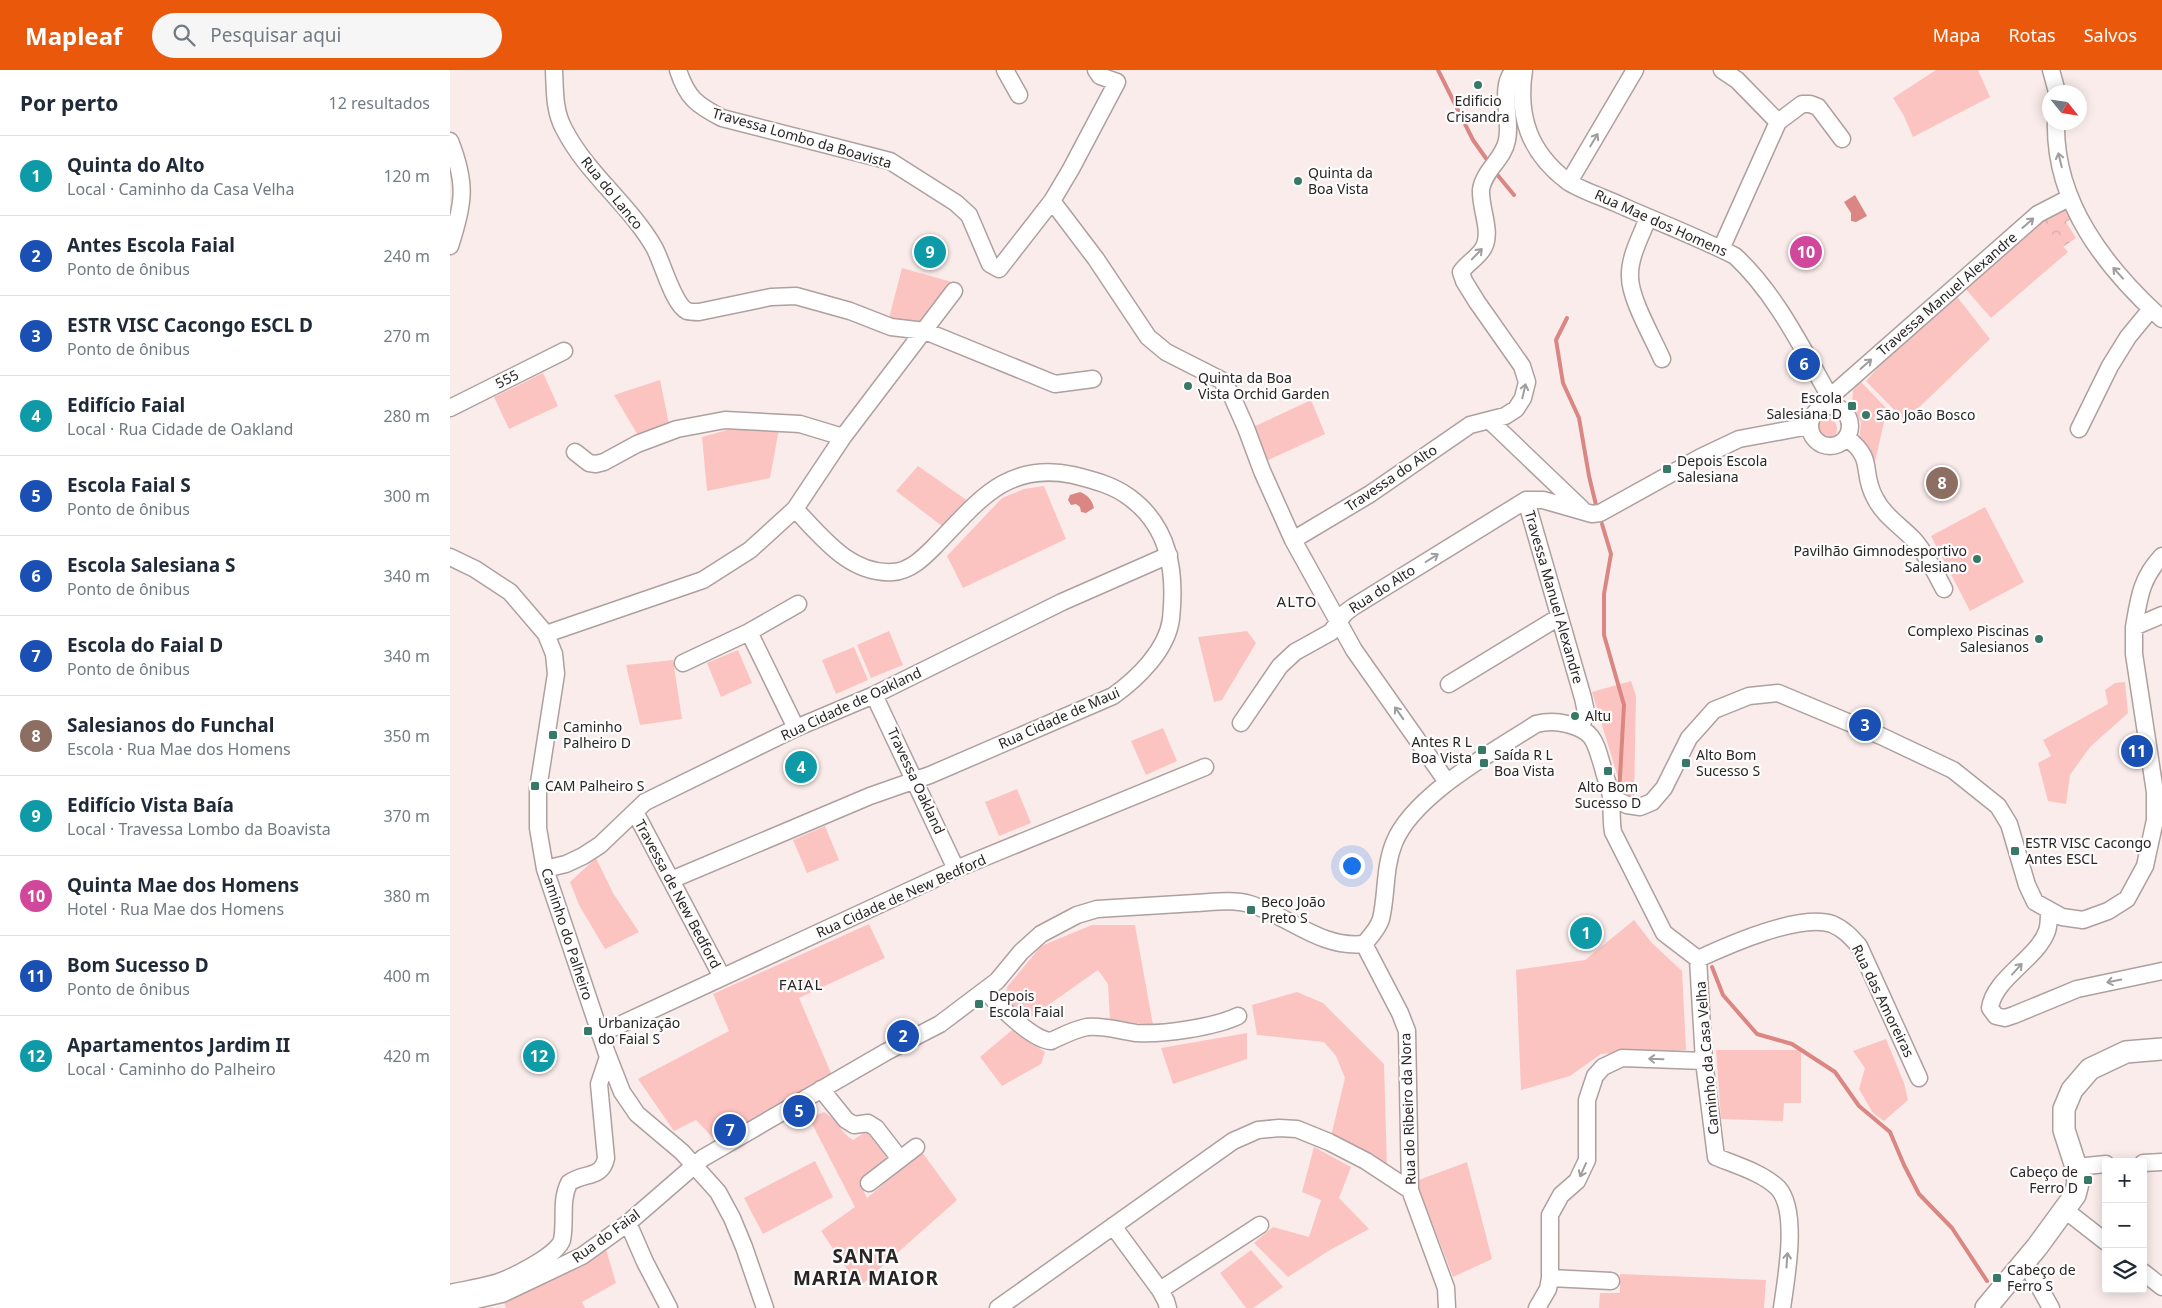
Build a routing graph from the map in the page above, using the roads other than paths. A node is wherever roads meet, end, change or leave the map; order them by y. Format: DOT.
graph roads {
  1 [pos="554,70"];
  2 [pos="678,70"];
  3 [pos="1005,70"];
  4 [pos="1096,70"];
  5 [pos="1514,70"];
  6 [pos="1524,70"];
  7 [pos="1635,70"];
  8 [pos="1722,70"];
  9 [pos="2051,70"];
  10 [pos="1743,75"];
  11 [pos="2055,85"];
  12 [pos="1019,95"];
  13 [pos="1778,122"];
  14 [pos="2056,130"];
  15 [pos="1842,139"];
  16 [pos="450,141"];
  17 [pos="1568,182"];
  18 [pos="2069,198"];
  19 [pos="1052,201"];
  20 [pos="1648,218"];
  21 [pos="450,246"];
  22 [pos="1721,248"];
  23 [pos="954,291"];
  24 [pos="2156,314"];
  25 [pos="925,331"];
  26 [pos="564,351"];
  27 [pos="1662,359"];
  28 [pos="1093,379"];
  29 [pos="1830,401"];
  30 [pos="450,408"];
  31 [pos="1490,421"];
  32 [pos="1809,426"];
  33 [pos="2079,429"];
  34 [pos="844,437"];
  35 [pos="1847,438"];
  36 [pos="575,452"];
  37 [pos="1526,500"];
  38 [pos="795,509"];
  39 [pos="1584,510"];
  40 [pos="1293,540"];
  41 [pos="1169,555"];
  42 [pos="2162,556"];
  43 [pos="450,557"];
  44 [pos="1944,590"];
  45 [pos="798,604"];
  46 [pos="2162,615"];
  47 [pos="1559,617"];
  48 [pos="1340,621"];
  49 [pos="2134,627"];
  50 [pos="749,632"];
  51 [pos="546,634"];
  52 [pos="683,663"];
  53 [pos="1449,684"];
  54 [pos="874,695"];
  55 [pos="1241,723"];
  56 [pos="796,728"];
  57 [pos="1581,728"];
  58 [pos="1206,767"];
  59 [pos="915,778"];
  60 [pos="1447,782"];
  61 [pos="1611,797"];
  62 [pos="635,812"];
  63 [pos="545,869"];
  64 [pos="956,869"];
  65 [pos="670,880"];
  66 [pos="2049,912"];
  67 [pos="1364,944"];
  68 [pos="1698,959"];
  69 [pos="2162,971"];
  70 [pos="722,976"];
  71 [pos="986,991"];
  72 [pos="1238,1016"];
  73 [pos="600,1034"];
  74 [pos="2162,1049"];
  75 [pos="608,1057"];
  76 [pos="1704,1061"];
  77 [pos="1919,1078"];
  78 [pos="821,1089"];
  79 [pos="916,1147"];
  80 [pos="900,1159"];
  81 [pos="2147,1162"];
  82 [pos="2162,1162"];
  83 [pos="694,1164"];
  84 [pos="2102,1164"];
  85 [pos="2076,1167"];
  86 [pos="868,1183"];
  87 [pos="1410,1190"];
  88 [pos="2066,1210"];
  89 [pos="628,1223"];
  90 [pos="1260,1225"];
  91 [pos="1113,1226"];
  92 [pos="2102,1239"];
  93 [pos="2025,1261"];
  94 [pos="2147,1275"];
  95 [pos="1550,1278"];
  96 [pos="1611,1281"];
  97 [pos="2162,1288"];
  98 [pos="1160,1290"];
  99 [pos="450,1293"];
  100 [pos="450,1306"];
  101 [pos="669,1308"];
  102 [pos="765,1308"];
  103 [pos="998,1308"];
  104 [pos="1168,1308"];
  105 [pos="1447,1308"];
  106 [pos="1537,1308"];
  107 [pos="1782,1308"];
  108 [pos="1986,1308"];
  109 [pos="2051,1308"];
  1 -- 25 [label="street, Rua do Lanco"];
  2 -- 19 [label="street, Travessa Lombo da Boavista"];
  3 -- 12 [label="street"];
  4 -- 19 [label="street"];
  31 -- 5 [label="street, Travessa do Alto, one-way"];
  6 -- 17 [label="street, Rua Mae dos Homens"];
  17 -- 7 [label="street, one-way"];
  8 -- 10 [label="street"];
  9 -- 11 [label="street"];
  10 -- 13 [label="street"];
  13 -- 15 [label="street"];
  13 -- 22 [label="street"];
  18 -- 14 [label="street, one-way"];
  16 -- 21 [label="street"];
  17 -- 20 [label="street, Rua Mae dos Homens"];
  24 -- 18 [label="street, one-way"];
  29 -- 18 [label="street, Travessa Manuel Alexandre, one-way"];
  19 -- 40 [label="street"];
  20 -- 22 [label="street, Rua Mae dos Homens"];
  20 -- 27 [label="street"];
  22 -- 29 [label="street, Rua Mae dos Homens"];
  23 -- 25 [label="street"];
  24 -- 33 [label="street"];
  25 -- 28 [label="street"];
  25 -- 34 [label="street"];
  26 -- 30 [label="street, 555"];
  29 -- 32 [label="street"];
  29 -- 35 [label="street"];
  31 -- 39 [label="street"];
  31 -- 40 [label="street, Travessa do Alto"];
  32 -- 35 [label="street"];
  32 -- 39 [label="street, Travessa Manuel Alexandre"];
  34 -- 36 [label="street"];
  34 -- 38 [label="street"];
  35 -- 44 [label="street"];
  37 -- 39 [label="street, Travessa Manuel Alexandre"];
  37 -- 47 [label="street, Travessa Manuel Alexandre"];
  48 -- 37 [label="street, Rua do Alto, one-way"];
  38 -- 41 [label="street, Rua Cidade de Maui"];
  38 -- 51 [label="street"];
  40 -- 48 [label="street"];
  41 -- 54 [label="street, Rua Cidade de Oakland"];
  41 -- 59 [label="street, Rua Cidade de Maui"];
  42 -- 49 [label="street"];
  43 -- 51 [label="street, Caminho do Palheiro"];
  45 -- 50 [label="street"];
  46 -- 49 [label="street"];
  47 -- 53 [label="street"];
  47 -- 57 [label="street, Travessa Manuel Alexandre"];
  48 -- 55 [label="street, Rua do Alto"];
  60 -- 48 [label="street, one-way"];
  49 -- 66 [label="street"];
  50 -- 52 [label="street"];
  50 -- 56 [label="street"];
  51 -- 63 [label="street, Caminho do Palheiro"];
  54 -- 56 [label="street, Rua Cidade de Oakland"];
  54 -- 59 [label="street, Travessa Oakland"];
  56 -- 62 [label="street, Rua Cidade de Oakland"];
  57 -- 60 [label="street"];
  57 -- 61 [label="street"];
  58 -- 64 [label="street, Rua Cidade de New Bedford"];
  59 -- 64 [label="street, Travessa Oakland"];
  59 -- 65 [label="street, Rua Cidade de Maui"];
  60 -- 67 [label="street"];
  61 -- 66 [label="street"];
  61 -- 68 [label="street"];
  62 -- 63 [label="street, Rua Cidade de Oakland"];
  62 -- 65 [label="street, Travessa de New Bedford"];
  63 -- 73 [label="street, Caminho do Palheiro"];
  64 -- 70 [label="street, Rua Cidade de New Bedford"];
  65 -- 70 [label="street, Travessa de New Bedford"];
  69 -- 66 [label="street, one-way"];
  67 -- 71 [label="street, Rua do Faial"];
  67 -- 87 [label="street, Rua do Ribeiro da Nora"];
  68 -- 76 [label="street, Caminho da Casa Velha"];
  68 -- 77 [label="street, Rua das Amoreiras"];
  70 -- 73 [label="street, Rua Cidade de New Bedford"];
  71 -- 72 [label="street"];
  71 -- 78 [label="street, Rua do Faial"];
  73 -- 75 [label="street, Caminho do Palheiro"];
  74 -- 85 [label="main road"];
  75 -- 83 [label="street, Caminho do Palheiro"];
  75 -- 99 [label="street"];
  76 -- 95 [label="street, one-way"];
  107 -- 76 [label="street, Caminho da Casa Velha, one-way"];
  78 -- 80 [label="street"];
  78 -- 83 [label="street, Rua do Faial"];
  79 -- 80 [label="street"];
  80 -- 86 [label="street"];
  81 -- 82 [label="street"];
  83 -- 89 [label="street, Rua do Faial"];
  83 -- 102 [label="street, Caminho do Palheiro"];
  84 -- 85 [label="street"];
  85 -- 88 [label="main road"];
  87 -- 91 [label="street"];
  87 -- 105 [label="street, Rua do Ribeiro da Nora"];
  88 -- 92 [label="street"];
  88 -- 93 [label="main road"];
  89 -- 100 [label="street, Rua do Faial"];
  89 -- 101 [label="street"];
  90 -- 98 [label="street"];
  91 -- 98 [label="street"];
  91 -- 103 [label="street"];
  93 -- 108 [label="main road"];
  93 -- 109 [label="street"];
  94 -- 97 [label="street"];
  95 -- 96 [label="street"];
  95 -- 106 [label="street"];
  98 -- 104 [label="street"];
}
